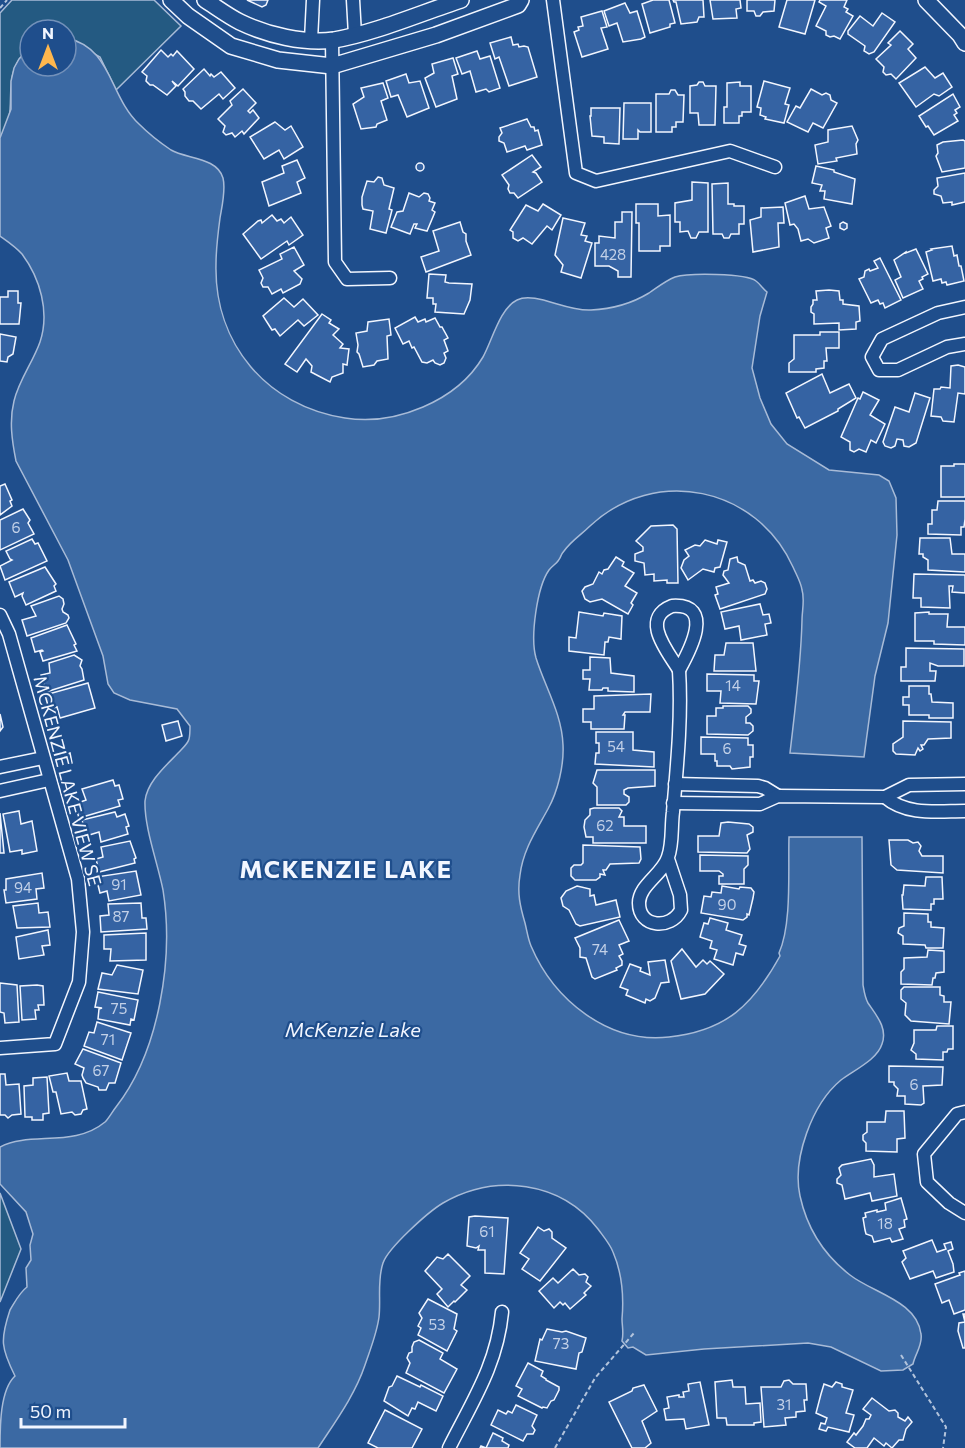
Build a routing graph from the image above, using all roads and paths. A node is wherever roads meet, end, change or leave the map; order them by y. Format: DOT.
graph roads {
  1 [pos="7,0"];
  2 [pos="171,0"];
  3 [pos="205,0"];
  4 [pos="313,0"];
  5 [pos="352,0"];
  6 [pos="461,0"];
  7 [pos="521,0"];
  8 [pos="554,0"];
  9 [pos="926,0"];
  10 [pos="0,8"];
  11 [pos="355,35"];
  12 [pos="310,40"];
  13 [pos="332,40"];
  14 [pos="965,43"];
  15 [pos="332,66"];
  16 [pos="775,167"];
  17 [pos="390,278"];
  18 [pos="965,307"];
  19 [pos="965,344"];
  20 [pos="0,615"];
  21 [pos="679,670"];
  22 [pos="43,758"];
  23 [pos="0,767"];
  24 [pos="49,780"];
  25 [pos="675,784"];
  26 [pos="965,784"];
  27 [pos="0,791"];
  28 [pos="778,796"];
  29 [pos="885,796"];
  30 [pos="673,803"];
  31 [pos="965,811"];
  32 [pos="668,859"];
  33 [pos="0,1048"];
  34 [pos="965,1112"];
  35 [pos="965,1213"];
  36 [pos="502,1312"];
  37 [pos="634,1333"];
  38 [pos="901,1355"];
  39 [pos="449,1448"];
  40 [pos="555,1448"];
  41 [pos="943,1448"];
  1 -- 10 [label="path"];
  2 -- 15 [label="street"];
  3 -- 12 [label="street"];
  4 -- 12 [label="street"];
  5 -- 11 [label="street"];
  6 -- 11 [label="street"];
  7 -- 15 [label="street"];
  8 -- 16 [label="street"];
  9 -- 14 [label="street"];
  11 -- 13 [label="street"];
  12 -- 13 [label="street"];
  13 -- 15 [label="street"];
  15 -- 17 [label="street"];
  18 -- 19 [label="street"];
  20 -- 22 [label="street, MCKENZIE LAKE VIEW SE"];
  21 -- 21 [label="street"];
  21 -- 25 [label="street"];
  22 -- 23 [label="street"];
  22 -- 24 [label="street, MCKENZIE LAKE VIEW SE"];
  24 -- 27 [label="street"];
  24 -- 33 [label="street, MCKENZIE LAKE VIEW SE"];
  25 -- 28 [label="street"];
  25 -- 30 [label="street"];
  26 -- 29 [label="street"];
  28 -- 29 [label="street"];
  28 -- 30 [label="street"];
  29 -- 31 [label="street"];
  30 -- 32 [label="street"];
  32 -- 32 [label="street"];
  34 -- 35 [label="street"];
  36 -- 39 [label="street"];
  37 -- 40 [label="path"];
  38 -- 41 [label="path"];
}
